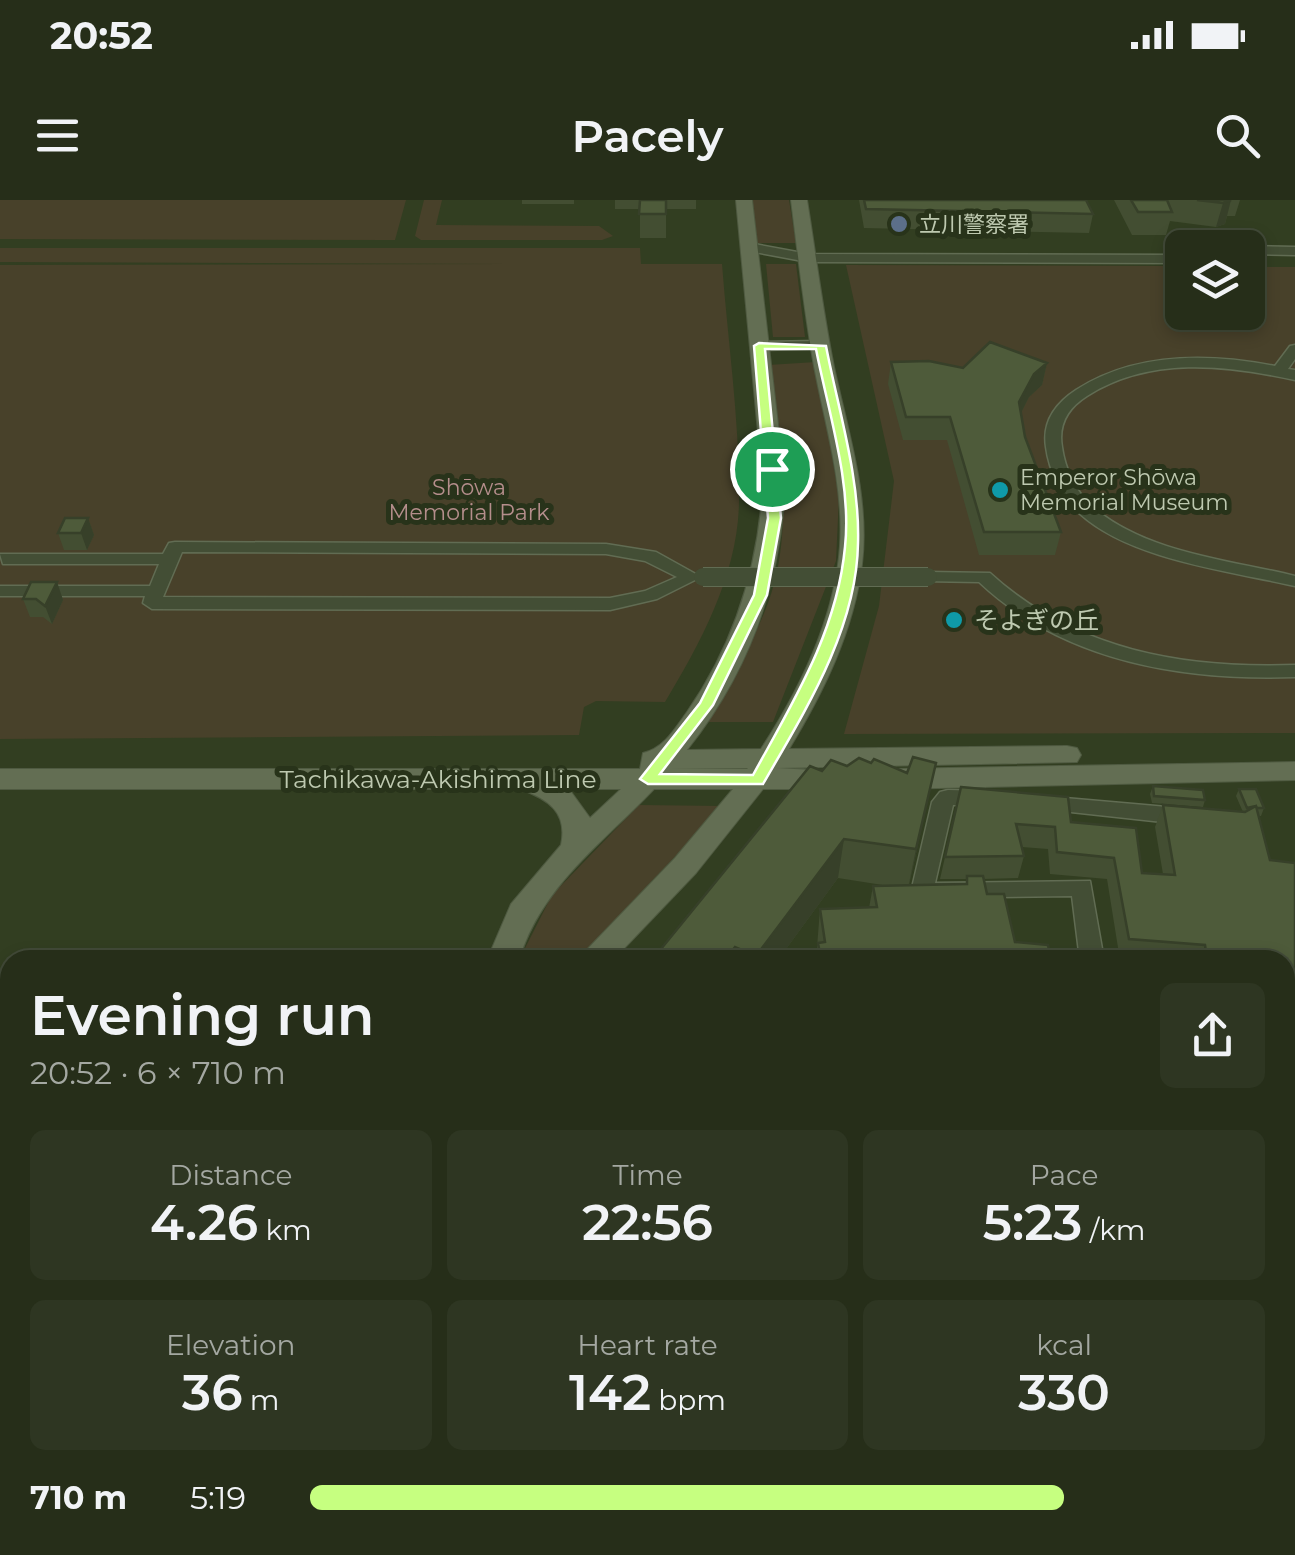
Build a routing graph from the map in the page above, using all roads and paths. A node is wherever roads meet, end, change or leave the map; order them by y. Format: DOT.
graph roads {
  1 [pos="744,200"];
  2 [pos="799,200"];
  3 [pos="748,247"];
  4 [pos="1165,250"];
  5 [pos="1265,250"];
  6 [pos="1295,250"];
  7 [pos="807,254"];
  8 [pos="1165,259"];
  9 [pos="1265,259"];
  10 [pos="1295,259"];
  11 [pos="759,346"];
  12 [pos="820,346"];
  13 [pos="1295,348"];
  14 [pos="1287,373"];
  15 [pos="1,557"];
  16 [pos="170,559"];
  17 [pos="698,577"];
  18 [pos="1295,581"];
  19 [pos="0,590"];
  20 [pos="158,591"];
  21 [pos="1295,672"];
  22 [pos="1295,754"];
  23 [pos="0,762"];
  24 [pos="766,768"];
  25 [pos="656,769"];
  26 [pos="1295,771"];
  27 [pos="0,779"];
  28 [pos="524,781"];
  29 [pos="1206,819"];
  30 [pos="575,847"];
  31 [pos="508,950"];
  32 [pos="603,950"];
  33 [pos="1091,950"];
  1 -- 3 [label="main road"];
  2 -- 7 [label="main road"];
  3 -- 7 [label="street"];
  3 -- 11 [label="main road"];
  4 -- 7 [label="street"];
  5 -- 6 [label="street"];
  7 -- 8 [label="street"];
  7 -- 12 [label="main road"];
  9 -- 10 [label="street"];
  11 -- 12 [label="street"];
  11 -- 25 [label="main road"];
  12 -- 24 [label="main road"];
  13 -- 14 [label="street"];
  14 -- 18 [label="street"];
  15 -- 16 [label="street"];
  16 -- 17 [label="street"];
  16 -- 20 [label="street"];
  17 -- 20 [label="street"];
  17 -- 21 [label="street, bridge"];
  19 -- 20 [label="street"];
  22 -- 24 [label="main road, Tachikawa-Akishima Line"];
  23 -- 25 [label="main road, Tachikawa-Akishima Line"];
  24 -- 25 [label="main road, Tachikawa-Akishima Line"];
  24 -- 26 [label="main road, Tachikawa-Akishima Line"];
  24 -- 32 [label="main road"];
  25 -- 28 [label="main road, Tachikawa-Akishima Line"];
  25 -- 30 [label="main road"];
  27 -- 28 [label="main road, Tachikawa-Akishima Line"];
  28 -- 30 [label="main road"];
  29 -- 33 [label="street"];
  30 -- 31 [label="main road"];
}
